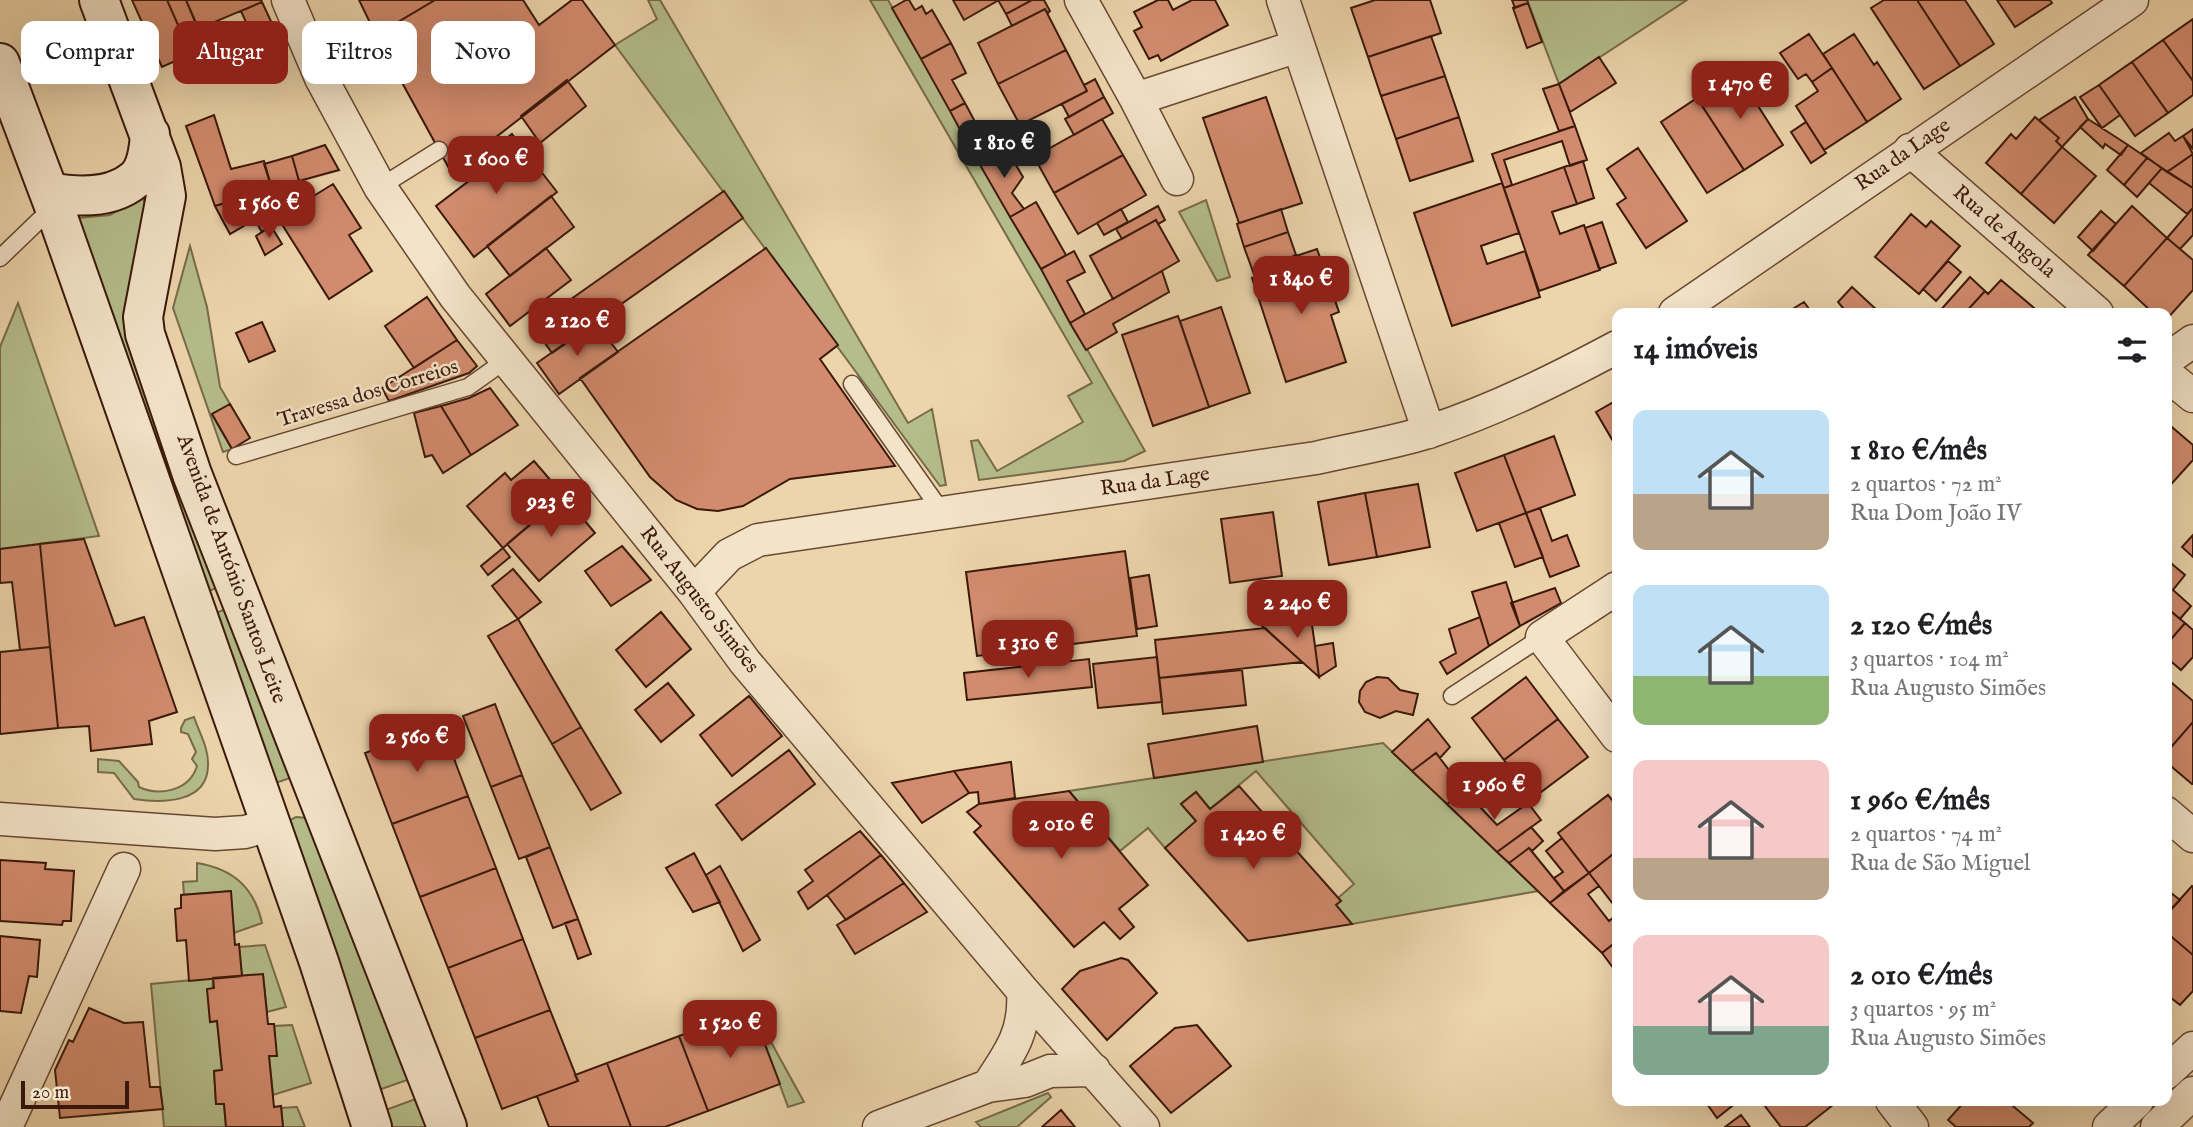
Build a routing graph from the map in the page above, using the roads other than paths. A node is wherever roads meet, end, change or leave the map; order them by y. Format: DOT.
graph roads {
  1 [pos="99,0"];
  2 [pos="288,0"];
  3 [pos="1081,0"];
  4 [pos="1283,0"];
  5 [pos="2133,0"];
  6 [pos="1298,46"];
  7 [pos="0,63"];
  8 [pos="1136,99"];
  9 [pos="150,134"];
  10 [pos="439,150"];
  11 [pos="1910,150"];
  12 [pos="1177,179"];
  13 [pos="380,187"];
  14 [pos="51,199"];
  15 [pos="0,258"];
  16 [pos="1682,308"];
  17 [pos="2091,308"];
  18 [pos="2193,341"];
  19 [pos="1612,349"];
  20 [pos="2172,356"];
  21 [pos="506,360"];
  22 [pos="2172,379"];
  23 [pos="852,384"];
  24 [pos="2193,397"];
  25 [pos="1429,432"];
  26 [pos="236,456"];
  27 [pos="942,512"];
  28 [pos="1612,591"];
  29 [pos="695,592"];
  30 [pos="1542,637"];
  31 [pos="1452,696"];
  32 [pos="1612,729"];
  33 [pos="318,801"];
  34 [pos="2172,818"];
  35 [pos="0,819"];
  36 [pos="270,825"];
  37 [pos="2193,836"];
  38 [pos="124,869"];
  39 [pos="1023,991"];
  40 [pos="2193,1048"];
  41 [pos="2172,1067"];
  42 [pos="1094,1070"];
  43 [pos="988,1086"];
  44 [pos="2193,1093"];
  45 [pos="1896,1106"];
  46 [pos="2132,1106"];
  47 [pos="6,1127"];
  48 [pos="372,1127"];
  49 [pos="447,1127"];
  50 [pos="879,1127"];
  51 [pos="1143,1127"];
  52 [pos="1912,1127"];
  53 [pos="2109,1127"];
  54 [pos="2157,1127"];
  1 -- 9 [label="main road, Avenida de António Santos Leite"];
  2 -- 13 [label="street, Rua Augusto Simões"];
  3 -- 8 [label="street"];
  4 -- 6 [label="street"];
  5 -- 11 [label="street, Rua da Lage"];
  6 -- 8 [label="street"];
  6 -- 25 [label="street"];
  7 -- 14 [label="main road"];
  8 -- 12 [label="street"];
  9 -- 14 [label="main road"];
  9 -- 33 [label="main road, Avenida de António Santos Leite"];
  10 -- 13 [label="lane"];
  11 -- 16 [label="street, Rua da Lage"];
  11 -- 17 [label="street, Rua de Angola"];
  13 -- 21 [label="street, Rua Augusto Simões"];
  14 -- 15 [label="lane"];
  14 -- 36 [label="main road"];
  18 -- 20 [label="street"];
  19 -- 25 [label="street, Rua da Lage"];
  21 -- 26 [label="lane, Travessa dos Correios"];
  21 -- 29 [label="street, Rua Augusto Simões"];
  22 -- 24 [label="street"];
  23 -- 27 [label="lane"];
  25 -- 27 [label="street, Rua da Lage"];
  27 -- 29 [label="street, Rua da Lage"];
  28 -- 30 [label="street"];
  29 -- 39 [label="street, Rua Augusto Simões"];
  30 -- 31 [label="lane"];
  30 -- 32 [label="street"];
  33 -- 36 [label="main road"];
  33 -- 49 [label="main road, Avenida de António Santos Leite"];
  34 -- 37 [label="street"];
  35 -- 36 [label="street"];
  36 -- 48 [label="main road"];
  38 -- 47 [label="street"];
  39 -- 42 [label="street, Rua Augusto Simões"];
  39 -- 43 [label="street"];
  40 -- 41 [label="street"];
  42 -- 43 [label="street"];
  42 -- 51 [label="street, Rua Augusto Simões"];
  43 -- 50 [label="street"];
  44 -- 54 [label="street"];
  45 -- 52 [label="street"];
  46 -- 53 [label="street"];
}
